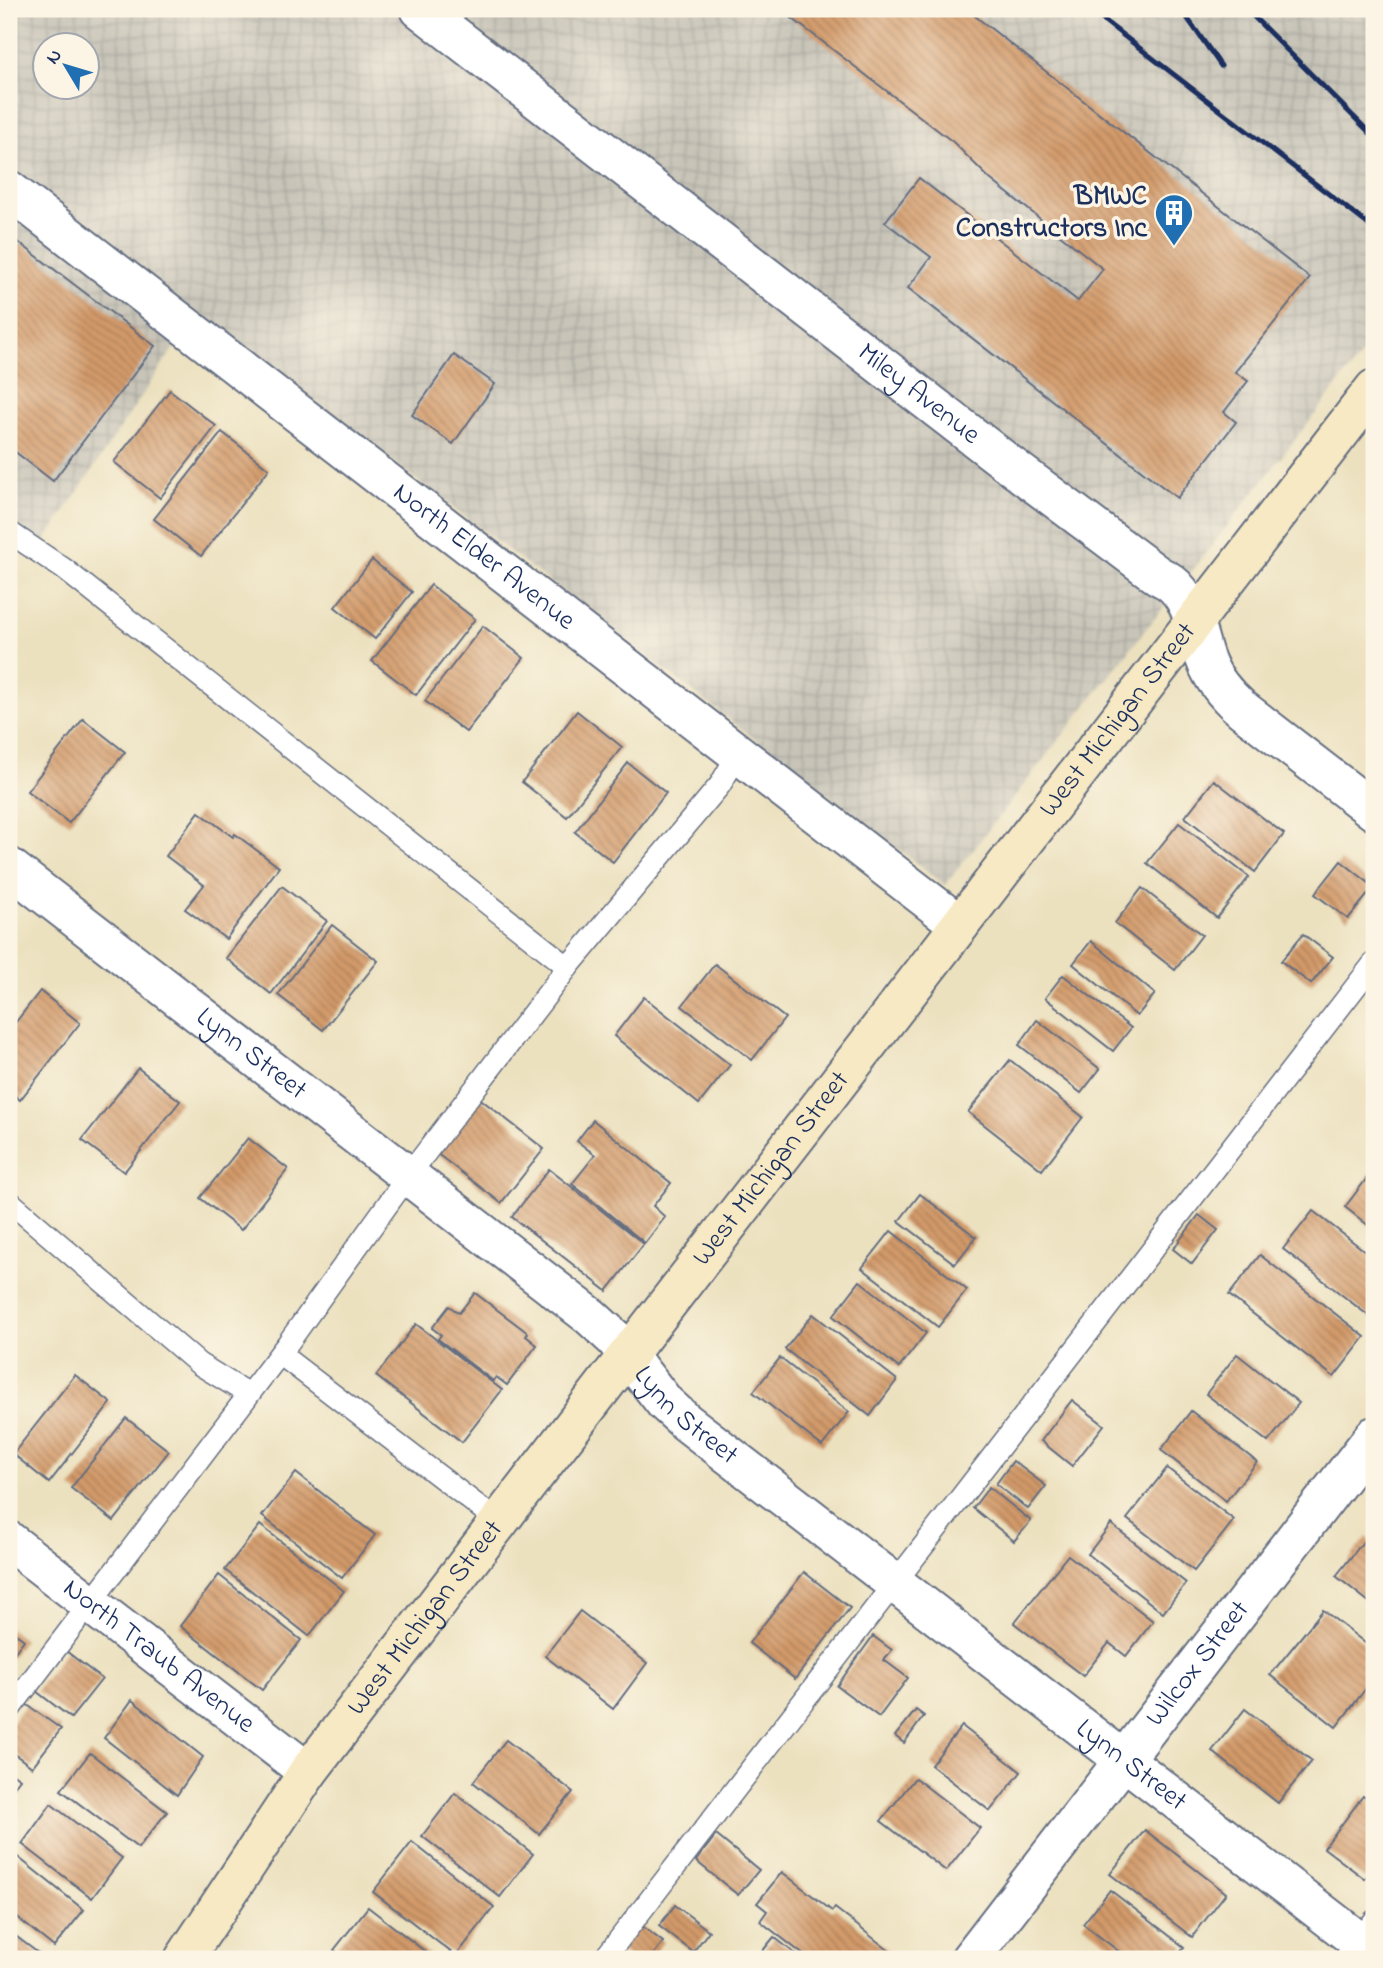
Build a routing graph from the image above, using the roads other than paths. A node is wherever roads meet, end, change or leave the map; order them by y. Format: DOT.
graph roads {
  1 [pos="420,9"];
  2 [pos="9,190"];
  3 [pos="1374,389"];
  4 [pos="9,532"];
  5 [pos="1194,621"];
  6 [pos="738,754"];
  7 [pos="1374,811"];
  8 [pos="9,867"];
  9 [pos="960,925"];
  10 [pos="1374,963"];
  11 [pos="568,967"];
  12 [pos="408,1176"];
  13 [pos="9,1201"];
  14 [pos="279,1354"];
  15 [pos="628,1356"];
  16 [pos="248,1394"];
  17 [pos="1374,1436"];
  18 [pos="499,1522"];
  19 [pos="9,1541"];
  20 [pos="896,1584"];
  21 [pos="90,1603"];
  22 [pos="9,1710"];
  23 [pos="1125,1760"];
  24 [pos="308,1772"];
  25 [pos="1363,1944"];
  26 [pos="184,1959"];
  27 [pos="604,1959"];
  28 [pos="970,1959"];
  1 -- 5 [label="street, Miley Avenue"];
  2 -- 6 [label="street, North Elder Avenue"];
  3 -- 5 [label="main road, West Michigan Street"];
  4 -- 11 [label="lane"];
  5 -- 7 [label="street, Miley Avenue"];
  5 -- 9 [label="main road, West Michigan Street"];
  6 -- 9 [label="street, North Elder Avenue"];
  6 -- 11 [label="lane"];
  8 -- 12 [label="street, Lynn Street"];
  9 -- 15 [label="main road, West Michigan Street"];
  10 -- 20 [label="lane"];
  11 -- 12 [label="lane"];
  12 -- 14 [label="lane"];
  12 -- 15 [label="street, Lynn Street"];
  13 -- 16 [label="lane"];
  14 -- 16 [label="lane"];
  14 -- 18 [label="lane"];
  15 -- 18 [label="main road, West Michigan Street"];
  15 -- 20 [label="street, Lynn Street"];
  16 -- 21 [label="lane"];
  17 -- 23 [label="street, Wilcox Street"];
  18 -- 24 [label="main road, West Michigan Street"];
  19 -- 21 [label="street, North Traub Avenue"];
  20 -- 23 [label="street, Lynn Street"];
  20 -- 27 [label="lane"];
  21 -- 22 [label="lane"];
  21 -- 24 [label="street, North Traub Avenue"];
  23 -- 25 [label="street, Lynn Street"];
  23 -- 28 [label="street, Wilcox Street"];
  24 -- 26 [label="main road, West Michigan Street"];
}
